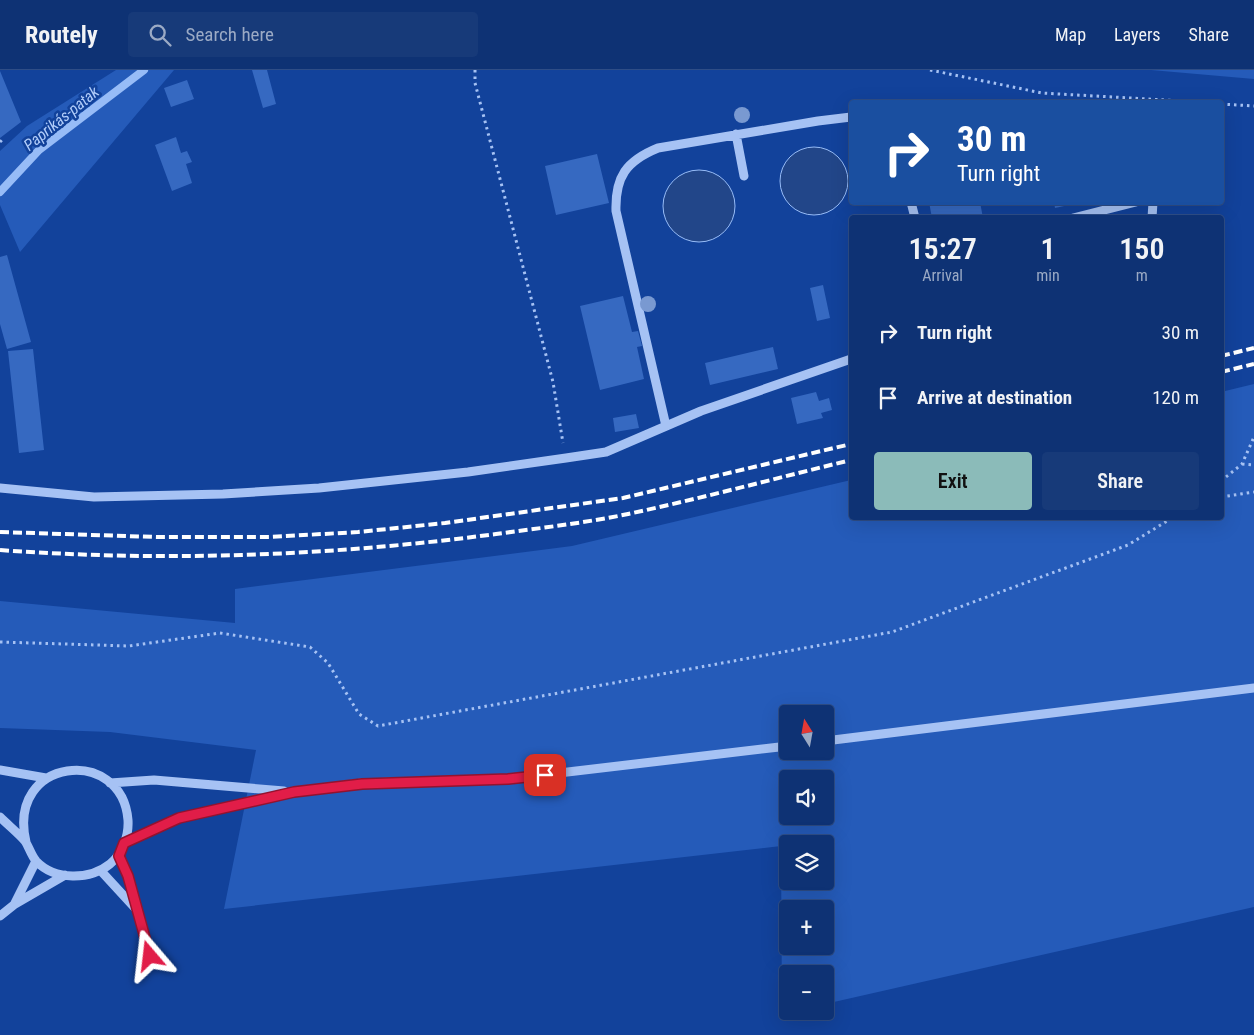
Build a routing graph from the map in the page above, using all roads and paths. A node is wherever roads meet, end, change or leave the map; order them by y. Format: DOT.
graph roads {
  1 [pos="476,70"];
  2 [pos="930,70"];
  3 [pos="1168,100"];
  4 [pos="1224,104"];
  5 [pos="1254,106"];
  6 [pos="849,117"];
  7 [pos="736,134"];
  8 [pos="744,176"];
  9 [pos="1124,205"];
  10 [pos="1084,215"];
  11 [pos="849,360"];
  12 [pos="666,426"];
  13 [pos="1254,437"];
  14 [pos="566,458"];
  15 [pos="1242,464"];
  16 [pos="1254,465"];
  17 [pos="1224,479"];
  18 [pos="0,488"];
  19 [pos="1254,492"];
  20 [pos="1224,497"];
  21 [pos="1169,520"];
  22 [pos="0,642"];
  23 [pos="1254,688"];
  24 [pos="834,740"];
  25 [pos="779,747"];
  26 [pos="0,770"];
  27 [pos="46,778"];
  28 [pos="110,783"];
  29 [pos="294,792"];
  30 [pos="0,817"];
  31 [pos="26,842"];
  32 [pos="124,843"];
  33 [pos="119,856"];
  34 [pos="36,861"];
  35 [pos="101,871"];
  36 [pos="65,875"];
  37 [pos="15,904"];
  38 [pos="136,909"];
  39 [pos="0,916"];
  40 [pos="150,956"];
  1 -- 14 [label="path"];
  2 -- 3 [label="path"];
  4 -- 5 [label="path"];
  6 -- 7 [label="street"];
  7 -- 8 [label="street"];
  7 -- 12 [label="street"];
  9 -- 10 [label="street"];
  11 -- 12 [label="street"];
  12 -- 14 [label="street"];
  13 -- 15 [label="path"];
  14 -- 18 [label="street"];
  15 -- 16 [label="path"];
  15 -- 17 [label="path"];
  19 -- 20 [label="path"];
  21 -- 22 [label="path"];
  23 -- 24 [label="street"];
  25 -- 29 [label="street"];
  26 -- 27 [label="street"];
  27 -- 28 [label="street"];
  27 -- 31 [label="street"];
  28 -- 29 [label="street"];
  28 -- 32 [label="street"];
  29 -- 32 [label="street"];
  30 -- 31 [label="street"];
  31 -- 34 [label="street"];
  32 -- 33 [label="street"];
  33 -- 35 [label="street"];
  33 -- 38 [label="street"];
  34 -- 36 [label="street"];
  34 -- 37 [label="street"];
  35 -- 36 [label="street"];
  35 -- 38 [label="street"];
  36 -- 37 [label="street"];
  37 -- 39 [label="street"];
  38 -- 40 [label="street"];
}
